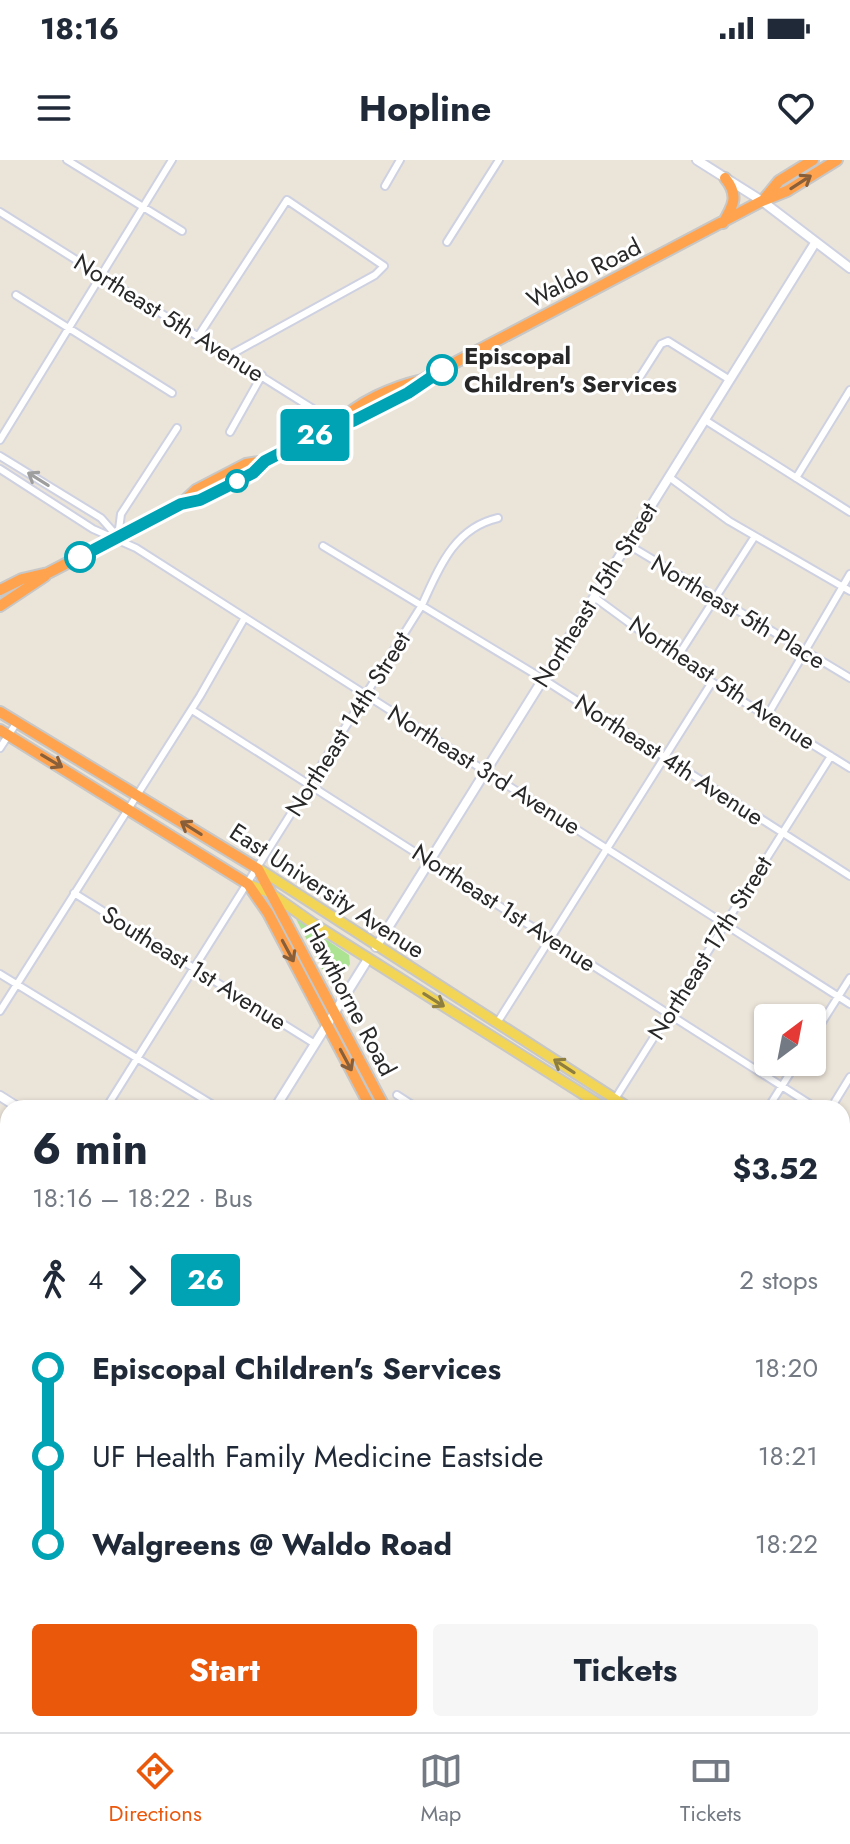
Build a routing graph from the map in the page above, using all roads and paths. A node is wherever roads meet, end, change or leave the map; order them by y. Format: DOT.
graph roads {
  1 [pos="67,160"];
  2 [pos="172,160"];
  3 [pos="400,160"];
  4 [pos="697,160"];
  5 [pos="813,160"];
  6 [pos="837,160"];
  7 [pos="495,161"];
  8 [pos="725,178"];
  9 [pos="385,186"];
  10 [pos="762,201"];
  11 [pos="144,206"];
  12 [pos="0,212"];
  13 [pos="722,224"];
  14 [pos="182,231"];
  15 [pos="447,242"];
  16 [pos="815,243"];
  17 [pos="850,268"];
  18 [pos="101,276"];
  19 [pos="16,295"];
  20 [pos="69,328"];
  21 [pos="199,335"];
  22 [pos="230,355"];
  23 [pos="262,375"];
  24 [pos="638,380"];
  25 [pos="730,380"];
  26 [pos="850,390"];
  27 [pos="172,393"];
  28 [pos="705,420"];
  29 [pos="337,424"];
  30 [pos="177,428"];
  31 [pos="230,432"];
  32 [pos="0,440"];
  33 [pos="0,456"];
  34 [pos="0,469"];
  35 [pos="669,477"];
  36 [pos="796,478"];
  37 [pos="59,492"];
  38 [pos="52,502"];
  39 [pos="850,512"];
  40 [pos="498,518"];
  41 [pos="755,536"];
  42 [pos="118,537"];
  43 [pos="627,544"];
  44 [pos="323,546"];
  45 [pos="48,573"];
  46 [pos="850,574"];
  47 [pos="847,588"];
  48 [pos="0,590"];
  49 [pos="594,597"];
  50 [pos="715,598"];
  51 [pos="422,605"];
  52 [pos="0,606"];
  53 [pos="244,619"];
  54 [pos="805,653"];
  55 [pos="678,656"];
  56 [pos="850,678"];
  57 [pos="543,679"];
  58 [pos="712,682"];
  59 [pos="366,696"];
  60 [pos="192,710"];
  61 [pos="0,712"];
  62 [pos="767,716"];
  63 [pos="17,722"];
  64 [pos="4,732"];
  65 [pos="0,748"];
  66 [pos="665,756"];
  67 [pos="831,756"];
  68 [pos="850,768"];
  69 [pos="485,772"];
  70 [pos="311,784"];
  71 [pos="137,795"];
  72 [pos="128,808"];
  73 [pos="782,833"];
  74 [pos="607,847"];
  75 [pos="430,860"];
  76 [pos="258,869"];
  77 [pos="850,876"];
  78 [pos="248,884"];
  79 [pos="74,893"];
  80 [pos="270,893"];
  81 [pos="725,923"];
  82 [pos="550,939"];
  83 [pos="376,947"];
  84 [pos="368,959"];
  85 [pos="194,968"];
  86 [pos="0,974"];
  87 [pos="850,978"];
  88 [pos="16,985"];
  89 [pos="838,997"];
  90 [pos="850,1004"];
  91 [pos="0,1011"];
  92 [pos="334,1013"];
  93 [pos="668,1015"];
  94 [pos="826,1016"];
  95 [pos="497,1023"];
  96 [pos="327,1025"];
  97 [pos="490,1035"];
  98 [pos="315,1044"];
  99 [pos="138,1058"];
  100 [pos="788,1076"];
  101 [pos="850,1077"];
  102 [pos="782,1086"];
  103 [pos="397,1095"];
  104 [pos="111,1100"];
  105 [pos="205,1100"];
  106 [pos="280,1100"];
  107 [pos="367,1100"];
  108 [pos="381,1100"];
  109 [pos="405,1100"];
  110 [pos="600,1100"];
  111 [pos="602,1100"];
  112 [pos="612,1100"];
  113 [pos="773,1100"];
  114 [pos="804,1100"];
  115 [pos="836,1100"];
  1 -- 11 [label="street"];
  2 -- 11 [label="street"];
  3 -- 9 [label="street"];
  4 -- 8 [label="street"];
  5 -- 10 [label="highway, Waldo Road"];
  10 -- 6 [label="highway, Waldo Road, one-way"];
  7 -- 15 [label="street"];
  8 -- 10 [label="street"];
  8 -- 13 [label="highway"];
  10 -- 13 [label="highway, Waldo Road"];
  10 -- 16 [label="street"];
  11 -- 14 [label="street"];
  11 -- 18 [label="street"];
  12 -- 18 [label="street, Northeast 5th Avenue"];
  13 -- 29 [label="highway, Waldo Road"];
  16 -- 17 [label="street"];
  16 -- 25 [label="street, Northeast 15th Street"];
  18 -- 20 [label="street"];
  18 -- 21 [label="street, Northeast 5th Avenue"];
  19 -- 20 [label="street"];
  20 -- 27 [label="street"];
  20 -- 32 [label="street"];
  21 -- 22 [label="street, Northeast 5th Avenue"];
  21 -- 22 [label="street"];
  22 -- 23 [label="street, Northeast 5th Avenue"];
  23 -- 29 [label="street, Northeast 5th Avenue"];
  23 -- 31 [label="street"];
  24 -- 25 [label="street"];
  25 -- 28 [label="street, Northeast 15th Street"];
  26 -- 36 [label="street"];
  28 -- 35 [label="street, Northeast 15th Street"];
  28 -- 36 [label="street"];
  29 -- 42 [label="highway, Waldo Road"];
  30 -- 42 [label="street"];
  37 -- 33 [label="street, Northeast 3rd Avenue, one-way"];
  34 -- 38 [label="street, Northeast 3rd Avenue"];
  35 -- 41 [label="street"];
  35 -- 43 [label="street, Northeast 15th Street"];
  36 -- 39 [label="street"];
  37 -- 38 [label="street"];
  37 -- 42 [label="street, Northeast 3rd Avenue"];
  38 -- 42 [label="street, Northeast 3rd Avenue"];
  40 -- 51 [label="street, Northeast 14th Street"];
  41 -- 47 [label="street"];
  41 -- 50 [label="street"];
  42 -- 45 [label="highway, Waldo Road"];
  42 -- 53 [label="street, Northeast 3rd Avenue"];
  43 -- 49 [label="street, Northeast 15th Street"];
  43 -- 50 [label="street, Northeast 5th Place"];
  44 -- 51 [label="street, Northeast 4th Avenue"];
  45 -- 48 [label="highway, Waldo Road"];
  45 -- 52 [label="highway, Waldo Road"];
  46 -- 47 [label="street"];
  47 -- 54 [label="street"];
  49 -- 55 [label="street, Northeast 5th Avenue"];
  49 -- 57 [label="street, Northeast 15th Street"];
  50 -- 54 [label="street, Northeast 5th Place"];
  50 -- 55 [label="street"];
  51 -- 57 [label="street, Northeast 4th Avenue"];
  51 -- 59 [label="street, Northeast 14th Street"];
  53 -- 59 [label="street, Northeast 3rd Avenue"];
  53 -- 60 [label="street"];
  54 -- 56 [label="street, Northeast 5th Place"];
  54 -- 62 [label="street"];
  55 -- 58 [label="street, Northeast 5th Avenue"];
  57 -- 66 [label="street, Northeast 4th Avenue"];
  57 -- 69 [label="street, Northeast 15th Street"];
  58 -- 62 [label="street, Northeast 5th Avenue"];
  58 -- 66 [label="street"];
  59 -- 69 [label="street, Northeast 3rd Avenue"];
  59 -- 70 [label="street, Northeast 14th Street"];
  60 -- 70 [label="street, Northeast 1st Avenue"];
  60 -- 71 [label="street"];
  61 -- 63 [label="highway, East University Avenue"];
  62 -- 67 [label="street, Northeast 5th Avenue"];
  63 -- 64 [label="street"];
  63 -- 71 [label="highway, East University Avenue"];
  64 -- 65 [label="street"];
  64 -- 72 [label="highway, East University Avenue, one-way"];
  66 -- 73 [label="street, Northeast 4th Avenue"];
  66 -- 74 [label="street"];
  67 -- 68 [label="street, Northeast 5th Avenue"];
  67 -- 73 [label="street, Northeast 17th Street"];
  69 -- 74 [label="street, Northeast 3rd Avenue"];
  69 -- 75 [label="street, Northeast 15th Street"];
  70 -- 75 [label="street, Northeast 1st Avenue"];
  70 -- 76 [label="street, Northeast 14th Street"];
  71 -- 72 [label="street"];
  76 -- 71 [label="highway, East University Avenue, one-way"];
  72 -- 78 [label="highway, East University Avenue"];
  72 -- 79 [label="street"];
  73 -- 77 [label="street, Northeast 4th Avenue"];
  73 -- 81 [label="street, Northeast 17th Street"];
  74 -- 81 [label="street, Northeast 3rd Avenue"];
  74 -- 82 [label="street"];
  75 -- 82 [label="street, Northeast 1st Avenue"];
  75 -- 83 [label="street, Northeast 15th Street"];
  76 -- 78 [label="street, Northeast 14th Street"];
  76 -- 80 [label="highway, Hawthorne Road"];
  76 -- 83 [label="main road, East University Avenue"];
  78 -- 80 [label="main road, East University Avenue"];
  78 -- 85 [label="street, Northeast 14th Street"];
  78 -- 96 [label="highway, Hawthorne Road, one-way"];
  79 -- 85 [label="street, Southeast 1st Avenue"];
  79 -- 88 [label="street"];
  80 -- 84 [label="main road, East University Avenue"];
  80 -- 92 [label="highway, Hawthorne Road"];
  81 -- 89 [label="street, Northeast 3rd Avenue"];
  81 -- 93 [label="street, Northeast 17th Street"];
  82 -- 93 [label="street, Northeast 1st Avenue"];
  82 -- 95 [label="street"];
  83 -- 84 [label="main road"];
  83 -- 95 [label="main road, East University Avenue"];
  84 -- 92 [label="street"];
  84 -- 97 [label="main road, East University Avenue, one-way"];
  85 -- 98 [label="street, Southeast 1st Avenue"];
  85 -- 99 [label="street, Northeast 14th Street"];
  86 -- 88 [label="street"];
  87 -- 89 [label="street"];
  88 -- 91 [label="street"];
  88 -- 99 [label="street"];
  89 -- 90 [label="street, Northeast 3rd Avenue"];
  89 -- 94 [label="street"];
  92 -- 96 [label="street"];
  92 -- 108 [label="highway, Hawthorne Road"];
  93 -- 102 [label="street, Northeast 1st Avenue"];
  93 -- 112 [label="street, Northeast 17th Street"];
  95 -- 97 [label="main road"];
  111 -- 95 [label="main road, East University Avenue, one-way"];
  96 -- 98 [label="street"];
  96 -- 107 [label="highway, Hawthorne Road, one-way"];
  97 -- 110 [label="main road, East University Avenue"];
  98 -- 106 [label="street"];
  99 -- 104 [label="street, Northeast 14th Street"];
  99 -- 105 [label="street"];
  100 -- 102 [label="street"];
  101 -- 115 [label="street"];
  102 -- 113 [label="street"];
  102 -- 114 [label="street, Northeast 1st Avenue"];
  103 -- 109 [label="street"];
}
